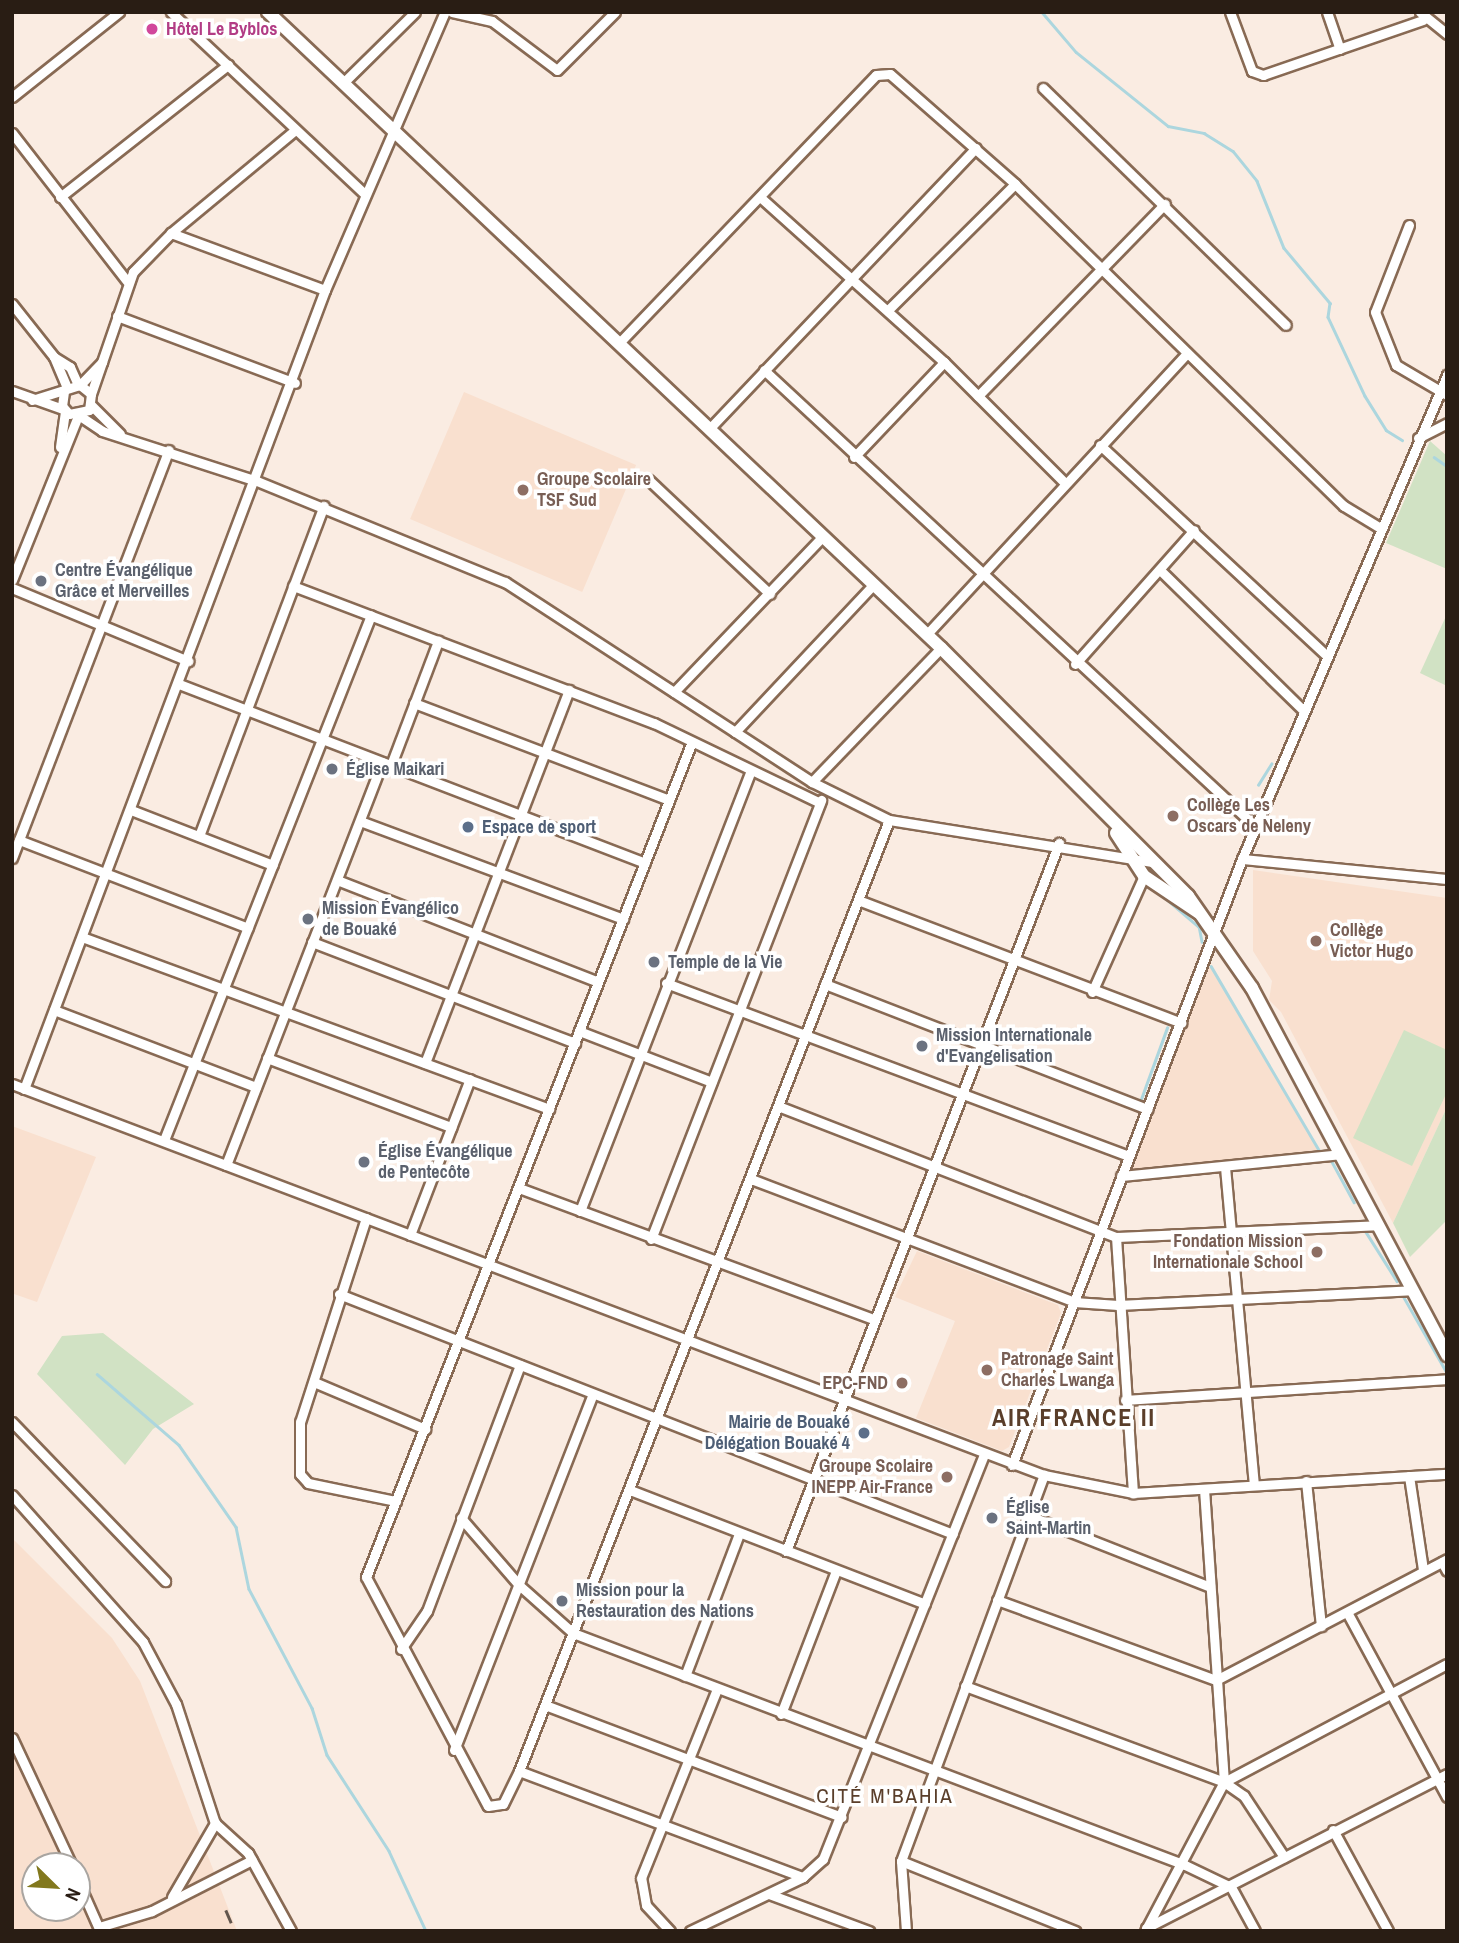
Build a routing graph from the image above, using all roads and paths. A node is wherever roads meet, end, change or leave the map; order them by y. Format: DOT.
graph roads {
  1 [pos="118,12"];
  2 [pos="171,12"];
  3 [pos="268,12"];
  4 [pos="415,12"];
  5 [pos="445,12"];
  6 [pos="452,12"];
  7 [pos="615,12"];
  8 [pos="1230,12"];
  9 [pos="1327,12"];
  10 [pos="1422,16"];
  11 [pos="1447,34"];
  12 [pos="1340,49"];
  13 [pos="228,65"];
  14 [pos="343,83"];
  15 [pos="1043,88"];
  16 [pos="12,97"];
  17 [pos="391,130"];
  18 [pos="294,131"];
  19 [pos="12,133"];
  20 [pos="976,148"];
  21 [pos="1014,184"];
  22 [pos="365,194"];
  23 [pos="60,197"];
  24 [pos="760,197"];
  25 [pos="1164,204"];
  26 [pos="1409,225"];
  27 [pos="171,233"];
  28 [pos="1101,267"];
  29 [pos="851,277"];
  30 [pos="127,281"];
  31 [pos="325,290"];
  32 [pos="12,304"];
  33 [pos="888,310"];
  34 [pos="117,316"];
  35 [pos="1286,325"];
  36 [pos="619,343"];
  37 [pos="1187,352"];
  38 [pos="54,357"];
  39 [pos="102,362"];
  40 [pos="944,362"];
  41 [pos="764,370"];
  42 [pos="1447,375"];
  43 [pos="295,383"];
  44 [pos="79,385"];
  45 [pos="65,389"];
  46 [pos="12,391"];
  47 [pos="1443,393"];
  48 [pos="91,394"];
  49 [pos="978,396"];
  50 [pos="32,400"];
  51 [pos="91,405"];
  52 [pos="64,410"];
  53 [pos="79,416"];
  54 [pos="1447,423"];
  55 [pos="710,428"];
  56 [pos="120,434"];
  57 [pos="1418,438"];
  58 [pos="1100,445"];
  59 [pos="60,449"];
  60 [pos="169,450"];
  61 [pos="854,457"];
  62 [pos="649,480"];
  63 [pos="257,481"];
  64 [pos="1064,482"];
  65 [pos="324,506"];
  66 [pos="1382,529"];
  67 [pos="1194,530"];
  68 [pos="823,536"];
  69 [pos="1162,572"];
  70 [pos="981,575"];
  71 [pos="12,580"];
  72 [pos="874,584"];
  73 [pos="293,586"];
  74 [pos="12,588"];
  75 [pos="770,594"];
  76 [pos="370,615"];
  77 [pos="103,622"];
  78 [pos="927,634"];
  79 [pos="438,640"];
  80 [pos="941,648"];
  81 [pos="1325,654"];
  82 [pos="188,661"];
  83 [pos="1075,664"];
  84 [pos="179,684"];
  85 [pos="569,690"];
  86 [pos="674,692"];
  87 [pos="414,703"];
  88 [pos="1302,709"];
  89 [pos="246,710"];
  90 [pos="735,732"];
  91 [pos="322,739"];
  92 [pos="691,744"];
  93 [pos="545,752"];
  94 [pos="386,764"];
  95 [pos="750,773"];
  96 [pos="812,782"];
  97 [pos="825,789"];
  98 [pos="669,800"];
  99 [pos="820,803"];
  100 [pos="131,810"];
  101 [pos="521,816"];
  102 [pos="889,820"];
  103 [pos="360,821"];
  104 [pos="1113,827"];
  105 [pos="1257,828"];
  106 [pos="199,836"];
  107 [pos="19,840"];
  108 [pos="1059,843"];
  109 [pos="12,858"];
  110 [pos="1242,859"];
  111 [pos="1132,860"];
  112 [pos="645,863"];
  113 [pos="1156,863"];
  114 [pos="273,864"];
  115 [pos="107,873"];
  116 [pos="499,873"];
  117 [pos="1144,876"];
  118 [pos="1447,879"];
  119 [pos="337,880"];
  120 [pos="858,900"];
  121 [pos="1202,915"];
  122 [pos="623,919"];
  123 [pos="248,928"];
  124 [pos="476,934"];
  125 [pos="1213,934"];
  126 [pos="82,937"];
  127 [pos="312,942"];
  128 [pos="1013,960"];
  129 [pos="598,982"];
  130 [pos="666,983"];
  131 [pos="825,984"];
  132 [pos="224,989"];
  133 [pos="1092,992"];
  134 [pos="452,996"];
  135 [pos="54,1010"];
  136 [pos="285,1012"];
  137 [pos="739,1012"];
  138 [pos="1181,1023"];
  139 [pos="579,1031"];
  140 [pos="805,1036"];
  141 [pos="575,1043"];
  142 [pos="981,1043"];
  143 [pos="638,1053"];
  144 [pos="267,1058"];
  145 [pos="195,1063"];
  146 [pos="425,1063"];
  147 [pos="470,1079"];
  148 [pos="712,1082"];
  149 [pos="12,1084"];
  150 [pos="256,1087"];
  151 [pos="24,1089"];
  152 [pos="964,1092"];
  153 [pos="778,1106"];
  154 [pos="549,1109"];
  155 [pos="1148,1109"];
  156 [pos="451,1127"];
  157 [pos="164,1140"];
  158 [pos="1340,1154"];
  159 [pos="1129,1156"];
  160 [pos="226,1165"];
  161 [pos="935,1167"];
  162 [pos="1226,1167"];
  163 [pos="1121,1177"];
  164 [pos="751,1179"];
  165 [pos="519,1188"];
  166 [pos="580,1211"];
  167 [pos="366,1218"];
  168 [pos="1378,1225"];
  169 [pos="1100,1232"];
  170 [pos="410,1234"];
  171 [pos="1232,1235"];
  172 [pos="1116,1237"];
  173 [pos="651,1239"];
  174 [pos="907,1240"];
  175 [pos="718,1264"];
  176 [pos="488,1266"];
  177 [pos="1412,1290"];
  178 [pos="339,1294"];
  179 [pos="1237,1299"];
  180 [pos="1074,1302"];
  181 [pos="1118,1305"];
  182 [pos="873,1320"];
  183 [pos="459,1341"];
  184 [pos="687,1342"];
  185 [pos="1447,1355"];
  186 [pos="520,1365"];
  187 [pos="1447,1379"];
  188 [pos="314,1382"];
  189 [pos="1245,1392"];
  190 [pos="593,1394"];
  191 [pos="1125,1400"];
  192 [pos="844,1401"];
  193 [pos="657,1419"];
  194 [pos="12,1422"];
  195 [pos="425,1429"];
  196 [pos="984,1454"];
  197 [pos="1012,1465"];
  198 [pos="1447,1474"];
  199 [pos="1044,1475"];
  200 [pos="1409,1476"];
  201 [pos="813,1479"];
  202 [pos="1306,1481"];
  203 [pos="1254,1484"];
  204 [pos="630,1490"];
  205 [pos="1204,1490"];
  206 [pos="1133,1493"];
  207 [pos="12,1494"];
  208 [pos="396,1502"];
  209 [pos="1030,1516"];
  210 [pos="461,1518"];
  211 [pos="739,1534"];
  212 [pos="953,1534"];
  213 [pos="786,1551"];
  214 [pos="1444,1560"];
  215 [pos="1423,1570"];
  216 [pos="836,1571"];
  217 [pos="1447,1572"];
  218 [pos="164,1581"];
  219 [pos="519,1585"];
  220 [pos="1210,1587"];
  221 [pos="997,1600"];
  222 [pos="925,1604"];
  223 [pos="1348,1614"];
  224 [pos="1321,1626"];
  225 [pos="573,1633"];
  226 [pos="401,1649"];
  227 [pos="1447,1664"];
  228 [pos="685,1676"];
  229 [pos="1216,1680"];
  230 [pos="965,1686"];
  231 [pos="716,1689"];
  232 [pos="1390,1693"];
  233 [pos="545,1705"];
  234 [pos="781,1714"];
  235 [pos="12,1738"];
  236 [pos="869,1749"];
  237 [pos="454,1750"];
  238 [pos="689,1759"];
  239 [pos="519,1770"];
  240 [pos="933,1774"];
  241 [pos="1447,1774"];
  242 [pos="1438,1780"];
  243 [pos="1224,1782"];
  244 [pos="1447,1797"];
  245 [pos="842,1817"];
  246 [pos="665,1822"];
  247 [pos="215,1823"];
  248 [pos="1333,1830"];
  249 [pos="65,1852"];
  250 [pos="1283,1857"];
  251 [pos="252,1860"];
  252 [pos="901,1861"];
  253 [pos="1185,1865"];
  254 [pos="803,1877"];
  255 [pos="1231,1887"];
  256 [pos="769,1894"];
  257 [pos="171,1898"];
  258 [pos="91,1911"];
  259 [pos="706,1927"];
  260 [pos="99,1929"];
  261 [pos="1144,1930"];
  262 [pos="291,1931"];
  263 [pos="670,1931"];
  264 [pos="690,1931"];
  265 [pos="869,1931"];
  266 [pos="905,1931"];
  267 [pos="1075,1931"];
  268 [pos="1255,1931"];
  269 [pos="1388,1931"];
  1 -- 16 [label="street"];
  2 -- 13 [label="street"];
  3 -- 14 [label="main road"];
  4 -- 14 [label="street"];
  5 -- 17 [label="street"];
  6 -- 7 [label="street"];
  8 -- 12 [label="street"];
  9 -- 12 [label="street"];
  10 -- 11 [label="street"];
  10 -- 12 [label="street"];
  13 -- 18 [label="street"];
  13 -- 23 [label="street"];
  14 -- 17 [label="main road"];
  15 -- 25 [label="street"];
  17 -- 22 [label="street"];
  17 -- 36 [label="main road"];
  18 -- 22 [label="street"];
  18 -- 27 [label="street"];
  19 -- 23 [label="street"];
  20 -- 21 [label="street"];
  20 -- 24 [label="street"];
  20 -- 29 [label="street"];
  21 -- 28 [label="street"];
  21 -- 33 [label="street"];
  22 -- 31 [label="street"];
  23 -- 30 [label="street"];
  24 -- 29 [label="street"];
  24 -- 36 [label="street"];
  25 -- 28 [label="street"];
  25 -- 35 [label="street"];
  26 -- 47 [label="street"];
  27 -- 30 [label="street"];
  27 -- 31 [label="street"];
  28 -- 37 [label="street"];
  28 -- 49 [label="street"];
  29 -- 33 [label="street"];
  29 -- 41 [label="street"];
  30 -- 34 [label="street"];
  31 -- 43 [label="street"];
  32 -- 38 [label="street"];
  33 -- 40 [label="street"];
  34 -- 39 [label="street"];
  34 -- 43 [label="street"];
  36 -- 55 [label="main road"];
  37 -- 58 [label="street"];
  37 -- 66 [label="street"];
  38 -- 44 [label="street"];
  38 -- 45 [label="street"];
  39 -- 44 [label="street"];
  39 -- 48 [label="street"];
  40 -- 49 [label="street"];
  40 -- 61 [label="street"];
  41 -- 55 [label="street"];
  41 -- 61 [label="street"];
  42 -- 47 [label="street"];
  43 -- 63 [label="street"];
  44 -- 45 [label="street"];
  44 -- 48 [label="street"];
  45 -- 50 [label="street"];
  45 -- 52 [label="street"];
  46 -- 50 [label="street"];
  47 -- 57 [label="street"];
  48 -- 51 [label="street"];
  49 -- 64 [label="street"];
  50 -- 52 [label="street"];
  51 -- 53 [label="street"];
  51 -- 56 [label="street"];
  52 -- 53 [label="street"];
  52 -- 59 [label="street"];
  53 -- 56 [label="street"];
  53 -- 59 [label="street"];
  54 -- 57 [label="street"];
  55 -- 68 [label="main road"];
  56 -- 60 [label="street"];
  57 -- 66 [label="street"];
  58 -- 64 [label="street"];
  58 -- 67 [label="street"];
  59 -- 71 [label="street"];
  60 -- 63 [label="street"];
  60 -- 77 [label="street"];
  61 -- 70 [label="street"];
  62 -- 75 [label="street"];
  63 -- 65 [label="street"];
  63 -- 82 [label="street"];
  64 -- 70 [label="street"];
  65 -- 73 [label="street"];
  65 -- 86 [label="street"];
  66 -- 81 [label="street"];
  67 -- 69 [label="street"];
  67 -- 81 [label="street"];
  68 -- 72 [label="main road"];
  68 -- 75 [label="street"];
  69 -- 83 [label="street"];
  69 -- 88 [label="street"];
  70 -- 78 [label="street"];
  70 -- 83 [label="street"];
  72 -- 78 [label="main road"];
  72 -- 90 [label="street"];
  73 -- 76 [label="street"];
  73 -- 89 [label="street"];
  74 -- 77 [label="street"];
  75 -- 86 [label="street"];
  76 -- 79 [label="street"];
  76 -- 91 [label="street"];
  77 -- 82 [label="street"];
  77 -- 107 [label="street"];
  78 -- 80 [label="main road"];
  79 -- 85 [label="street"];
  79 -- 87 [label="street"];
  80 -- 96 [label="street"];
  80 -- 104 [label="main road"];
  81 -- 88 [label="street"];
  82 -- 84 [label="street"];
  83 -- 105 [label="street"];
  84 -- 89 [label="street"];
  84 -- 100 [label="street"];
  85 -- 92 [label="street"];
  85 -- 93 [label="street"];
  86 -- 90 [label="street"];
  87 -- 93 [label="street"];
  87 -- 94 [label="street"];
  88 -- 105 [label="street"];
  89 -- 91 [label="street"];
  89 -- 106 [label="street"];
  90 -- 96 [label="street"];
  91 -- 94 [label="street"];
  91 -- 114 [label="street"];
  92 -- 95 [label="street"];
  92 -- 98 [label="street"];
  93 -- 98 [label="street"];
  93 -- 101 [label="street"];
  94 -- 101 [label="street"];
  94 -- 103 [label="street"];
  95 -- 99 [label="street"];
  95 -- 130 [label="street"];
  96 -- 97 [label="street"];
  97 -- 99 [label="street"];
  97 -- 102 [label="street"];
  98 -- 112 [label="street"];
  99 -- 137 [label="street"];
  100 -- 106 [label="street"];
  100 -- 115 [label="street"];
  101 -- 112 [label="street"];
  101 -- 116 [label="street"];
  102 -- 108 [label="street"];
  102 -- 120 [label="street"];
  103 -- 116 [label="street"];
  103 -- 119 [label="street"];
  104 -- 111 [label="main road"];
  104 -- 113 [label="main road"];
  105 -- 110 [label="street"];
  106 -- 114 [label="street"];
  107 -- 109 [label="street"];
  107 -- 115 [label="street"];
  108 -- 111 [label="street"];
  108 -- 128 [label="street"];
  110 -- 118 [label="street"];
  110 -- 125 [label="street"];
  111 -- 113 [label="street"];
  111 -- 117 [label="main road"];
  112 -- 122 [label="street"];
  113 -- 121 [label="main road"];
  114 -- 123 [label="street"];
  115 -- 123 [label="street"];
  115 -- 126 [label="street"];
  116 -- 122 [label="street"];
  116 -- 124 [label="street"];
  117 -- 121 [label="main road"];
  117 -- 133 [label="street"];
  119 -- 124 [label="street"];
  119 -- 127 [label="street"];
  120 -- 128 [label="street"];
  120 -- 131 [label="street"];
  121 -- 125 [label="main road"];
  122 -- 129 [label="street"];
  123 -- 132 [label="street"];
  124 -- 129 [label="street"];
  124 -- 134 [label="street"];
  125 -- 138 [label="street"];
  125 -- 158 [label="main road"];
  126 -- 132 [label="street"];
  126 -- 135 [label="street"];
  127 -- 134 [label="street"];
  127 -- 136 [label="street"];
  128 -- 133 [label="street"];
  128 -- 142 [label="street"];
  129 -- 139 [label="street"];
  130 -- 137 [label="street"];
  130 -- 143 [label="street"];
  131 -- 140 [label="street"];
  131 -- 142 [label="street"];
  132 -- 136 [label="street"];
  132 -- 145 [label="street"];
  133 -- 138 [label="street"];
  134 -- 141 [label="street"];
  134 -- 146 [label="street"];
  135 -- 145 [label="street"];
  135 -- 151 [label="street"];
  136 -- 144 [label="street"];
  136 -- 146 [label="street"];
  137 -- 140 [label="street"];
  137 -- 148 [label="street"];
  138 -- 155 [label="street"];
  139 -- 141 [label="street"];
  139 -- 143 [label="street"];
  140 -- 152 [label="street"];
  140 -- 153 [label="street"];
  141 -- 154 [label="street"];
  142 -- 152 [label="street"];
  142 -- 155 [label="street"];
  143 -- 148 [label="street"];
  143 -- 166 [label="street"];
  144 -- 150 [label="street"];
  144 -- 156 [label="street"];
  145 -- 150 [label="street"];
  145 -- 157 [label="street"];
  146 -- 147 [label="street"];
  147 -- 154 [label="street"];
  147 -- 156 [label="street"];
  148 -- 173 [label="street"];
  149 -- 151 [label="street"];
  150 -- 160 [label="street"];
  151 -- 157 [label="street"];
  152 -- 159 [label="street"];
  152 -- 161 [label="street"];
  153 -- 161 [label="street"];
  153 -- 164 [label="street"];
  154 -- 165 [label="street"];
  155 -- 159 [label="street"];
  156 -- 170 [label="street"];
  157 -- 160 [label="street"];
  158 -- 162 [label="street"];
  158 -- 168 [label="main road"];
  159 -- 163 [label="street"];
  160 -- 167 [label="street"];
  161 -- 169 [label="street"];
  161 -- 174 [label="street"];
  162 -- 163 [label="street"];
  162 -- 171 [label="street"];
  163 -- 169 [label="street"];
  164 -- 174 [label="street"];
  164 -- 175 [label="street"];
  165 -- 166 [label="street"];
  165 -- 176 [label="street"];
  166 -- 173 [label="street"];
  167 -- 170 [label="street"];
  167 -- 178 [label="street"];
  168 -- 171 [label="street"];
  168 -- 177 [label="main road"];
  169 -- 172 [label="street"];
  169 -- 180 [label="street"];
  170 -- 176 [label="street"];
  171 -- 172 [label="street"];
  171 -- 179 [label="street"];
  172 -- 181 [label="street"];
  173 -- 175 [label="street"];
  174 -- 180 [label="street"];
  174 -- 182 [label="street"];
  175 -- 182 [label="street"];
  175 -- 184 [label="street"];
  176 -- 183 [label="street"];
  176 -- 184 [label="street"];
  177 -- 179 [label="street"];
  177 -- 185 [label="main road"];
  178 -- 183 [label="street"];
  178 -- 188 [label="street"];
  179 -- 181 [label="street"];
  179 -- 189 [label="street"];
  180 -- 181 [label="street"];
  180 -- 197 [label="street"];
  181 -- 191 [label="street"];
  182 -- 192 [label="street"];
  183 -- 186 [label="street"];
  183 -- 195 [label="street"];
  184 -- 192 [label="street"];
  184 -- 193 [label="street"];
  186 -- 190 [label="street"];
  186 -- 210 [label="street"];
  187 -- 189 [label="street"];
  188 -- 195 [label="street"];
  188 -- 208 [label="street"];
  189 -- 191 [label="street"];
  189 -- 203 [label="street"];
  190 -- 193 [label="street"];
  190 -- 219 [label="street"];
  191 -- 206 [label="street"];
  192 -- 196 [label="street"];
  192 -- 201 [label="street"];
  193 -- 201 [label="street"];
  193 -- 204 [label="street"];
  194 -- 218 [label="street"];
  195 -- 208 [label="street"];
  196 -- 197 [label="street"];
  196 -- 212 [label="street"];
  197 -- 199 [label="street"];
  198 -- 200 [label="street"];
  199 -- 206 [label="street"];
  199 -- 209 [label="street"];
  200 -- 202 [label="street"];
  200 -- 215 [label="street"];
  201 -- 212 [label="street"];
  201 -- 213 [label="street"];
  202 -- 203 [label="street"];
  202 -- 224 [label="street"];
  203 -- 205 [label="street"];
  204 -- 211 [label="street"];
  204 -- 225 [label="street"];
  205 -- 206 [label="street"];
  205 -- 220 [label="street"];
  207 -- 247 [label="street"];
  208 -- 226 [label="street"];
  209 -- 220 [label="street"];
  209 -- 221 [label="street"];
  210 -- 219 [label="street"];
  210 -- 226 [label="street"];
  211 -- 213 [label="street"];
  211 -- 228 [label="street"];
  212 -- 222 [label="street"];
  213 -- 216 [label="street"];
  214 -- 215 [label="street"];
  214 -- 217 [label="street"];
  215 -- 223 [label="street"];
  216 -- 222 [label="street"];
  216 -- 234 [label="street"];
  219 -- 225 [label="street"];
  219 -- 237 [label="street"];
  220 -- 229 [label="street"];
  221 -- 229 [label="street"];
  221 -- 230 [label="street"];
  222 -- 236 [label="street"];
  223 -- 224 [label="street"];
  223 -- 232 [label="street"];
  224 -- 229 [label="street"];
  225 -- 228 [label="street"];
  225 -- 233 [label="street"];
  226 -- 237 [label="street"];
  227 -- 232 [label="street"];
  228 -- 231 [label="street"];
  229 -- 243 [label="street"];
  230 -- 240 [label="street"];
  230 -- 243 [label="street"];
  231 -- 234 [label="street"];
  231 -- 238 [label="street"];
  232 -- 242 [label="street"];
  232 -- 243 [label="street"];
  233 -- 238 [label="street"];
  233 -- 239 [label="street"];
  234 -- 236 [label="street"];
  235 -- 249 [label="street"];
  236 -- 240 [label="street"];
  236 -- 245 [label="street"];
  237 -- 239 [label="street"];
  238 -- 245 [label="street"];
  238 -- 246 [label="street"];
  239 -- 246 [label="street"];
  240 -- 252 [label="street"];
  240 -- 253 [label="street"];
  241 -- 242 [label="street"];
  242 -- 244 [label="street"];
  242 -- 248 [label="street"];
  243 -- 250 [label="street"];
  243 -- 253 [label="street"];
  245 -- 254 [label="street"];
  246 -- 254 [label="street"];
  246 -- 263 [label="street"];
  247 -- 251 [label="street"];
  247 -- 257 [label="street"];
  248 -- 250 [label="street"];
  248 -- 269 [label="street"];
  250 -- 255 [label="street"];
  251 -- 257 [label="street"];
  251 -- 262 [label="street"];
  252 -- 266 [label="street"];
  252 -- 267 [label="street"];
  253 -- 255 [label="street"];
  253 -- 261 [label="street"];
  254 -- 256 [label="street"];
  255 -- 261 [label="street"];
  255 -- 268 [label="street"];
  256 -- 259 [label="street"];
  256 -- 265 [label="street"];
  257 -- 260 [label="street"];
  258 -- 260 [label="street"];
  259 -- 264 [label="street"];
}
